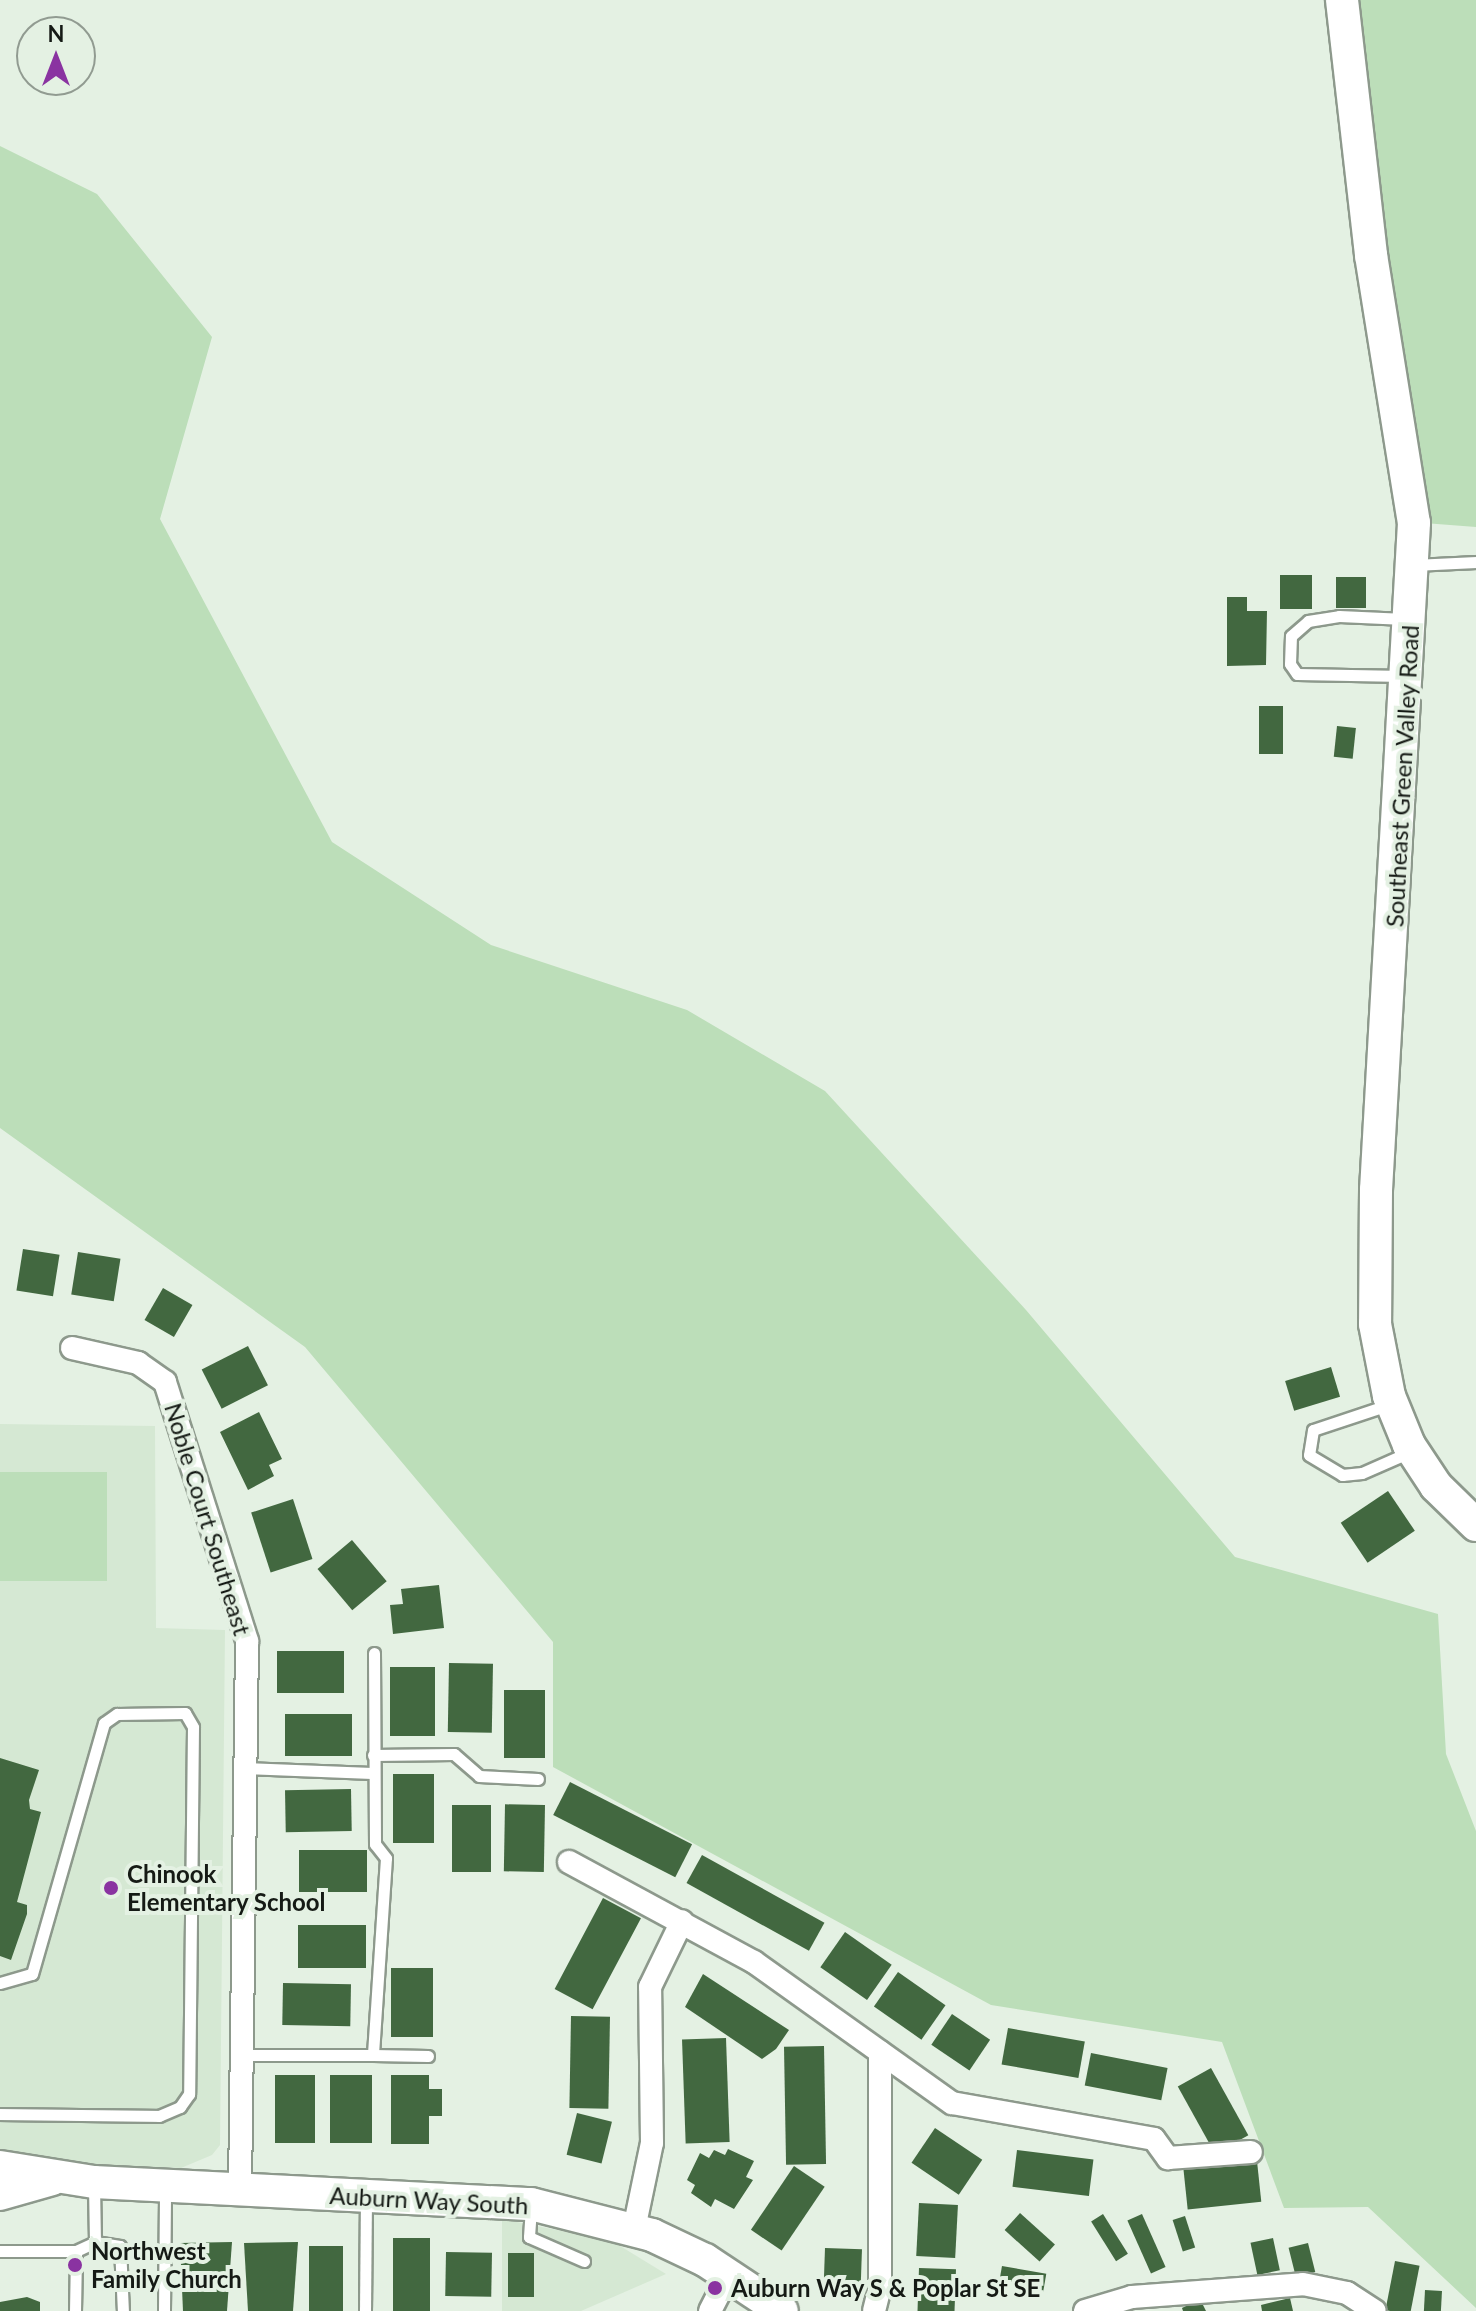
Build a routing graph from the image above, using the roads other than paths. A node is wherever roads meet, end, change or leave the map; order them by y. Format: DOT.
graph roads {
  1 [pos="1342,0"];
  2 [pos="1476,562"];
  3 [pos="1413,565"];
  4 [pos="1411,619"];
  5 [pos="1408,676"];
  6 [pos="72,1348"];
  7 [pos="1392,1404"];
  8 [pos="1412,1450"];
  9 [pos="1476,1525"];
  10 [pos="374,1653"];
  11 [pos="373,1755"];
  12 [pos="244,1768"];
  13 [pos="372,1773"];
  14 [pos="538,1779"];
  15 [pos="569,1862"];
  16 [pos="682,1921"];
  17 [pos="0,1983"];
  18 [pos="880,2052"];
  19 [pos="239,2055"];
  20 [pos="373,2055"];
  21 [pos="428,2056"];
  22 [pos="0,2114"];
  23 [pos="1251,2152"];
  24 [pos="0,2167"];
  25 [pos="52,2179"];
  26 [pos="94,2182"];
  27 [pos="165,2186"];
  28 [pos="240,2189"];
  29 [pos="0,2194"];
  30 [pos="366,2197"];
  31 [pos="531,2204"];
  32 [pos="634,2229"];
  33 [pos="95,2242"];
  34 [pos="0,2251"];
  35 [pos="76,2251"];
  36 [pos="584,2261"];
  37 [pos="729,2274"];
  38 [pos="75,2311"];
  39 [pos="123,2311"];
  40 [pos="164,2311"];
  41 [pos="365,2311"];
  42 [pos="710,2311"];
  43 [pos="782,2311"];
  44 [pos="874,2311"];
  45 [pos="1085,2311"];
  46 [pos="1375,2311"];
  1 -- 3 [label="street, Southeast Green Valley Road"];
  2 -- 3 [label="lane"];
  3 -- 4 [label="street, Southeast Green Valley Road"];
  4 -- 5 [label="street, Southeast Green Valley Road"];
  4 -- 5 [label="lane"];
  5 -- 7 [label="street, Southeast Green Valley Road"];
  6 -- 12 [label="street, Noble Court Southeast"];
  7 -- 8 [label="street, Southeast Green Valley Road"];
  7 -- 8 [label="lane"];
  8 -- 9 [label="street, Southeast Green Valley Road"];
  10 -- 11 [label="lane"];
  11 -- 13 [label="lane"];
  11 -- 14 [label="lane"];
  12 -- 13 [label="lane"];
  12 -- 19 [label="street, Noble Court Southeast"];
  13 -- 20 [label="lane"];
  15 -- 16 [label="street"];
  16 -- 18 [label="street"];
  16 -- 32 [label="street"];
  17 -- 22 [label="lane"];
  18 -- 23 [label="street"];
  18 -- 44 [label="street"];
  19 -- 20 [label="lane"];
  19 -- 28 [label="street, Noble Court Southeast"];
  20 -- 21 [label="lane"];
  24 -- 25 [label="street, Auburn Way South"];
  25 -- 26 [label="street, Auburn Way South"];
  25 -- 29 [label="street, Auburn Way South"];
  26 -- 27 [label="street, Auburn Way South"];
  26 -- 33 [label="lane"];
  27 -- 28 [label="street, Auburn Way South"];
  27 -- 40 [label="lane"];
  28 -- 30 [label="street, Auburn Way South"];
  30 -- 31 [label="street, Auburn Way South"];
  30 -- 41 [label="lane"];
  31 -- 32 [label="street, Auburn Way South"];
  31 -- 36 [label="lane"];
  32 -- 37 [label="street, Auburn Way South"];
  33 -- 35 [label="lane"];
  33 -- 39 [label="lane"];
  34 -- 35 [label="lane"];
  35 -- 38 [label="lane"];
  37 -- 42 [label="street"];
  37 -- 43 [label="street, Auburn Way South"];
  45 -- 46 [label="street"];
}
